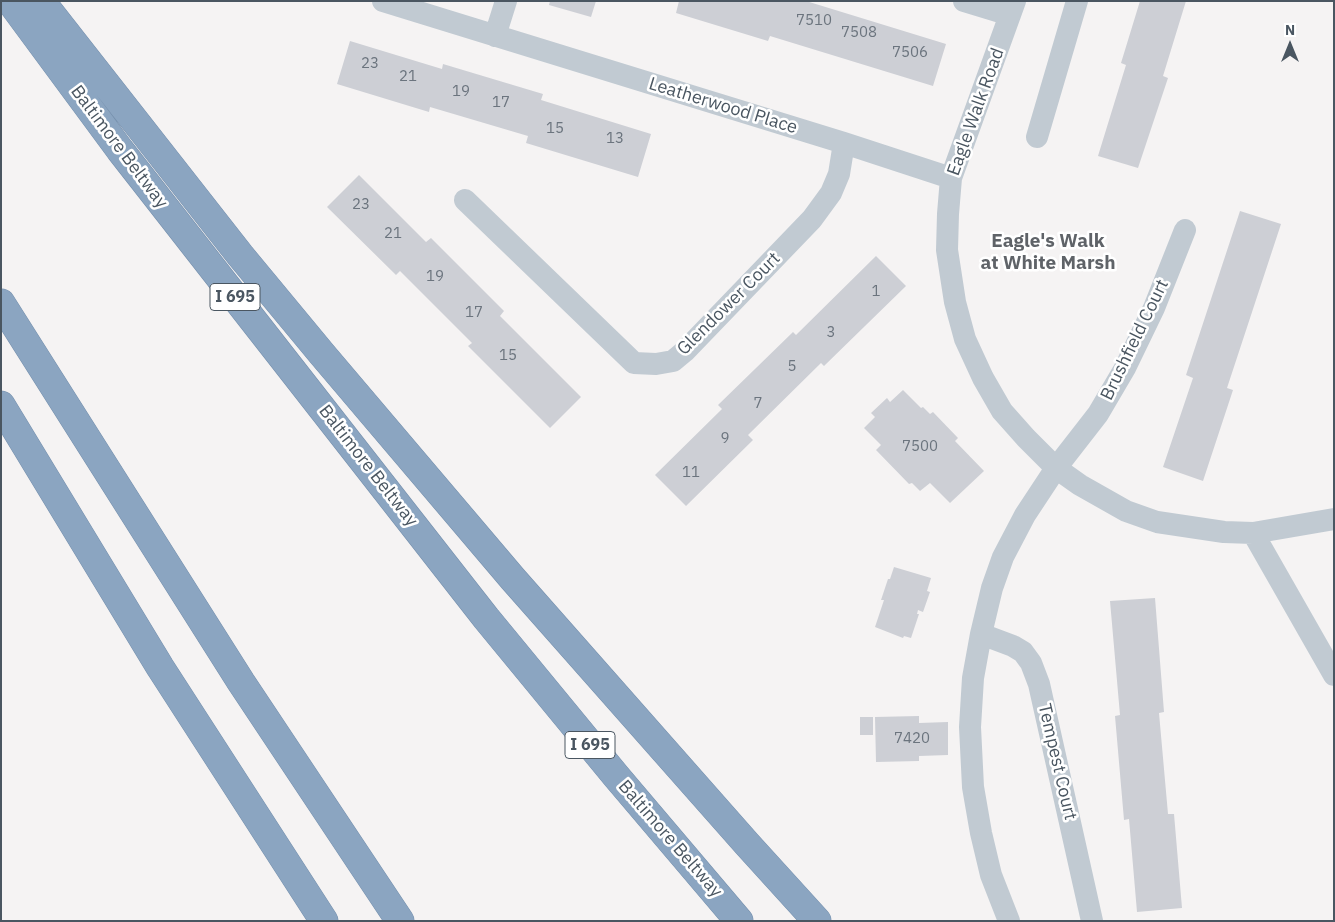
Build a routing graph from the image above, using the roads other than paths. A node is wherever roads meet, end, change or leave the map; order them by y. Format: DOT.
graph roads {
  1 [pos="10,1"];
  2 [pos="41,1"];
  3 [pos="382,1"];
  4 [pos="506,1"];
  5 [pos="964,1"];
  6 [pos="1077,1"];
  7 [pos="429,8"];
  8 [pos="1012,8"];
  9 [pos="495,36"];
  10 [pos="1037,137"];
  11 [pos="844,142"];
  12 [pos="951,178"];
  13 [pos="465,200"];
  14 [pos="1185,230"];
  15 [pos="1,303"];
  16 [pos="1,405"];
  17 [pos="1056,468"];
  18 [pos="1334,519"];
  19 [pos="1253,533"];
  20 [pos="981,634"];
  21 [pos="1334,674"];
  22 [pos="324,921"];
  23 [pos="400,921"];
  24 [pos="741,921"];
  25 [pos="817,921"];
  26 [pos="1009,921"];
  27 [pos="1092,921"];
  1 -- 24 [label="highway, Baltimore Beltway / I 695"];
  2 -- 25 [label="highway"];
  3 -- 7 [label="street, Leatherwood Place"];
  4 -- 9 [label="street"];
  5 -- 8 [label="street"];
  6 -- 10 [label="street"];
  7 -- 9 [label="street, Leatherwood Place"];
  8 -- 12 [label="street, Eagle Walk Road"];
  9 -- 11 [label="street, Leatherwood Place"];
  11 -- 12 [label="street, Leatherwood Place"];
  11 -- 13 [label="street, Glendower Court"];
  12 -- 17 [label="street, Eagle Walk Road"];
  14 -- 17 [label="street, Brushfield Court"];
  15 -- 23 [label="highway"];
  16 -- 22 [label="highway"];
  17 -- 19 [label="street, Eagle Walk Road"];
  17 -- 20 [label="street, Brushfield Court"];
  18 -- 19 [label="street, Eagle Walk Road"];
  19 -- 21 [label="street"];
  20 -- 26 [label="street, Brushfield Court"];
  20 -- 27 [label="street, Tempest Court"];
}
